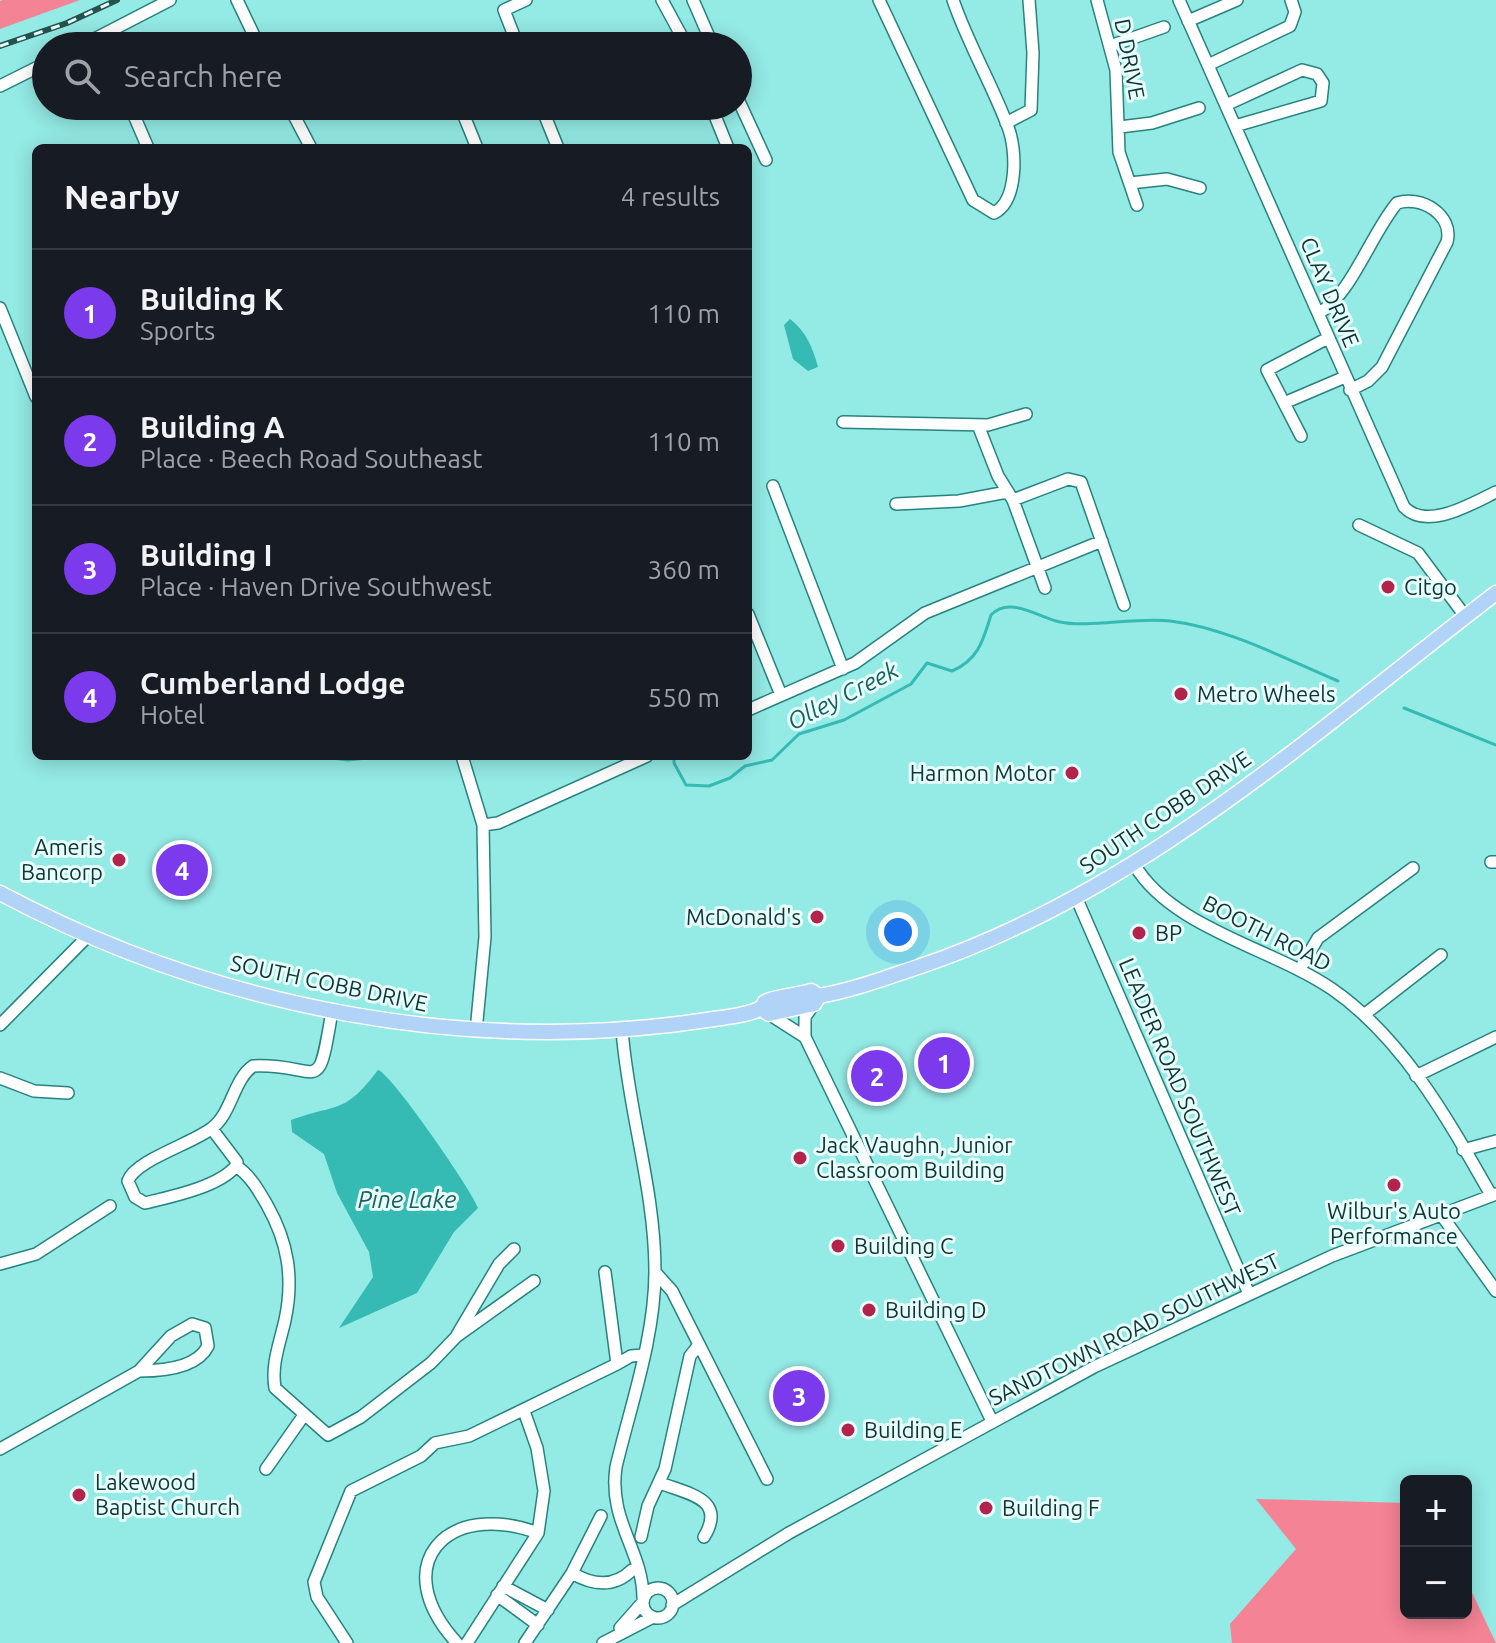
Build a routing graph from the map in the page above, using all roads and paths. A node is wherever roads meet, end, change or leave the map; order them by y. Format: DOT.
graph roads {
  1 [pos="170,0"];
  2 [pos="237,0"];
  3 [pos="526,0"];
  4 [pos="662,0"];
  5 [pos="693,0"];
  6 [pos="879,0"];
  7 [pos="953,0"];
  8 [pos="1029,0"];
  9 [pos="1097,0"];
  10 [pos="1179,0"];
  11 [pos="1237,0"];
  12 [pos="1291,0"];
  13 [pos="1188,21"];
  14 [pos="1164,27"];
  15 [pos="117,32"];
  16 [pos="252,32"];
  17 [pos="513,32"];
  18 [pos="679,32"];
  19 [pos="707,32"];
  20 [pos="1110,46"];
  21 [pos="1208,65"];
  22 [pos="32,70"];
  23 [pos="0,86"];
  24 [pos="1226,105"];
  25 [pos="1199,108"];
  26 [pos="136,120"];
  27 [pos="296,120"];
  28 [pos="466,120"];
  29 [pos="547,120"];
  30 [pos="717,120"];
  31 [pos="748,120"];
  32 [pos="1006,123"];
  33 [pos="1235,126"];
  34 [pos="1120,127"];
  35 [pos="146,144"];
  36 [pos="309,144"];
  37 [pos="475,144"];
  38 [pos="556,144"];
  39 [pos="726,144"];
  40 [pos="766,160"];
  41 [pos="1130,183"];
  42 [pos="1200,188"];
  43 [pos="1137,205"];
  44 [pos="0,308"];
  45 [pos="1319,313"];
  46 [pos="1328,338"];
  47 [pos="1345,377"];
  48 [pos="32,387"];
  49 [pos="1350,390"];
  50 [pos="1284,403"];
  51 [pos="1026,414"];
  52 [pos="843,422"];
  53 [pos="978,425"];
  54 [pos="1301,436"];
  55 [pos="773,486"];
  56 [pos="1496,492"];
  57 [pos="1010,496"];
  58 [pos="896,504"];
  59 [pos="1359,525"];
  60 [pos="1102,541"];
  61 [pos="1036,566"];
  62 [pos="1045,588"];
  63 [pos="1496,593"];
  64 [pos="1124,605"];
  65 [pos="1465,616"];
  66 [pos="752,624"];
  67 [pos="843,669"];
  68 [pos="781,695"];
  69 [pos="752,708"];
  70 [pos="463,760"];
  71 [pos="638,760"];
  72 [pos="483,825"];
  73 [pos="1134,864"];
  74 [pos="1413,868"];
  75 [pos="0,893"];
  76 [pos="1076,897"];
  77 [pos="89,935"];
  78 [pos="1441,955"];
  79 [pos="1300,969"];
  80 [pos="816,1000"];
  81 [pos="332,1011"];
  82 [pos="765,1011"];
  83 [pos="1365,1014"];
  84 [pos="0,1025"];
  85 [pos="622,1030"];
  86 [pos="476,1031"];
  87 [pos="805,1037"];
  88 [pos="1496,1037"];
  89 [pos="1416,1076"];
  90 [pos="0,1078"];
  91 [pos="68,1093"];
  92 [pos="212,1129"];
  93 [pos="1496,1141"];
  94 [pos="1463,1150"];
  95 [pos="236,1166"];
  96 [pos="1493,1194"];
  97 [pos="110,1206"];
  98 [pos="1440,1213"];
  99 [pos="514,1249"];
  100 [pos="0,1264"];
  101 [pos="605,1272"];
  102 [pos="655,1272"];
  103 [pos="534,1281"];
  104 [pos="1496,1291"];
  105 [pos="1249,1294"];
  106 [pos="457,1336"];
  107 [pos="698,1346"];
  108 [pos="643,1355"];
  109 [pos="617,1364"];
  110 [pos="139,1371"];
  111 [pos="524,1411"];
  112 [pos="304,1415"];
  113 [pos="992,1421"];
  114 [pos="0,1449"];
  115 [pos="266,1469"];
  116 [pos="767,1479"];
  117 [pos="660,1483"];
  118 [pos="601,1516"];
  119 [pos="538,1533"];
  120 [pos="641,1537"];
  121 [pos="704,1537"];
  122 [pos="634,1554"];
  123 [pos="632,1570"];
  124 [pos="572,1573"];
  125 [pos="500,1590"];
  126 [pos="669,1596"];
  127 [pos="643,1600"];
  128 [pos="548,1610"];
  129 [pos="653,1617"];
  130 [pos="538,1625"];
  131 [pos="606,1641"];
  132 [pos="347,1643"];
  133 [pos="457,1643"];
  134 [pos="467,1643"];
  135 [pos="525,1643"];
  1 -- 15 [label="street"];
  2 -- 16 [label="street"];
  3 -- 17 [label="street"];
  4 -- 18 [label="street"];
  5 -- 19 [label="street"];
  6 -- 32 [label="street"];
  7 -- 32 [label="street"];
  8 -- 32 [label="street"];
  9 -- 20 [label="street, D DRIVE"];
  10 -- 13 [label="street, CLAY DRIVE"];
  11 -- 13 [label="street"];
  12 -- 21 [label="street"];
  13 -- 21 [label="street, CLAY DRIVE"];
  14 -- 20 [label="street"];
  20 -- 34 [label="street, D DRIVE"];
  21 -- 24 [label="street, CLAY DRIVE"];
  22 -- 23 [label="street"];
  24 -- 33 [label="street, CLAY DRIVE"];
  24 -- 33 [label="street"];
  25 -- 34 [label="street"];
  26 -- 35 [label="street"];
  27 -- 36 [label="street"];
  28 -- 37 [label="street"];
  29 -- 38 [label="street"];
  30 -- 39 [label="street"];
  31 -- 40 [label="street"];
  33 -- 45 [label="street, CLAY DRIVE"];
  34 -- 41 [label="street, D DRIVE"];
  41 -- 42 [label="street"];
  41 -- 43 [label="street, D DRIVE"];
  44 -- 48 [label="street"];
  45 -- 46 [label="street, CLAY DRIVE"];
  45 -- 49 [label="street"];
  46 -- 47 [label="street, CLAY DRIVE"];
  46 -- 50 [label="street"];
  47 -- 49 [label="street, CLAY DRIVE"];
  47 -- 50 [label="street"];
  49 -- 56 [label="street, CLAY DRIVE"];
  50 -- 54 [label="street"];
  51 -- 53 [label="street"];
  52 -- 53 [label="street"];
  53 -- 57 [label="street"];
  55 -- 67 [label="street"];
  57 -- 58 [label="street"];
  57 -- 60 [label="street"];
  57 -- 61 [label="street"];
  59 -- 65 [label="street"];
  60 -- 61 [label="street"];
  60 -- 64 [label="street"];
  61 -- 62 [label="street"];
  61 -- 67 [label="street"];
  63 -- 65 [label="main road, SOUTH COBB DRIVE"];
  65 -- 73 [label="main road, SOUTH COBB DRIVE"];
  66 -- 68 [label="street"];
  67 -- 68 [label="street"];
  68 -- 69 [label="street"];
  70 -- 72 [label="street"];
  71 -- 72 [label="street"];
  72 -- 86 [label="street"];
  73 -- 76 [label="main road, SOUTH COBB DRIVE"];
  73 -- 79 [label="street, BOOTH ROAD"];
  74 -- 79 [label="street"];
  75 -- 77 [label="main road, SOUTH COBB DRIVE"];
  76 -- 80 [label="main road, SOUTH COBB DRIVE"];
  76 -- 105 [label="street, LEADER ROAD SOUTHWEST"];
  77 -- 81 [label="main road, SOUTH COBB DRIVE"];
  77 -- 84 [label="street"];
  78 -- 83 [label="street"];
  79 -- 83 [label="street, BOOTH ROAD"];
  80 -- 82 [label="main road, SOUTH COBB DRIVE"];
  80 -- 87 [label="street"];
  81 -- 86 [label="main road, SOUTH COBB DRIVE"];
  81 -- 92 [label="street"];
  82 -- 85 [label="main road, SOUTH COBB DRIVE"];
  82 -- 87 [label="street"];
  83 -- 89 [label="street, BOOTH ROAD"];
  85 -- 86 [label="main road, SOUTH COBB DRIVE"];
  85 -- 102 [label="street"];
  87 -- 113 [label="street"];
  88 -- 89 [label="street"];
  89 -- 94 [label="street, BOOTH ROAD"];
  90 -- 91 [label="street"];
  92 -- 95 [label="street"];
  92 -- 95 [label="street"];
  93 -- 94 [label="street"];
  94 -- 96 [label="street, BOOTH ROAD"];
  95 -- 112 [label="street"];
  96 -- 98 [label="street, SANDTOWN ROAD SOUTHWEST"];
  97 -- 100 [label="street"];
  98 -- 104 [label="street"];
  98 -- 105 [label="street, SANDTOWN ROAD SOUTHWEST"];
  99 -- 106 [label="street"];
  101 -- 109 [label="street"];
  102 -- 107 [label="street"];
  102 -- 108 [label="street"];
  103 -- 106 [label="street"];
  105 -- 113 [label="street, SANDTOWN ROAD SOUTHWEST"];
  106 -- 112 [label="street"];
  107 -- 116 [label="street"];
  107 -- 117 [label="street"];
  108 -- 109 [label="street"];
  108 -- 122 [label="street"];
  109 -- 111 [label="street"];
  110 -- 110 [label="street"];
  110 -- 114 [label="street"];
  111 -- 119 [label="street"];
  111 -- 132 [label="street"];
  112 -- 115 [label="street"];
  113 -- 126 [label="street, SANDTOWN ROAD SOUTHWEST"];
  117 -- 120 [label="street"];
  117 -- 121 [label="street"];
  118 -- 124 [label="street"];
  119 -- 125 [label="street"];
  119 -- 133 [label="street"];
  122 -- 126 [label="street"];
  122 -- 127 [label="street"];
  123 -- 124 [label="street"];
  124 -- 128 [label="street"];
  125 -- 128 [label="street"];
  125 -- 130 [label="street"];
  125 -- 134 [label="street"];
  126 -- 127 [label="street"];
  126 -- 129 [label="street"];
  127 -- 129 [label="street"];
  127 -- 131 [label="street"];
  128 -- 130 [label="street"];
  129 -- 131 [label="street"];
  130 -- 135 [label="street"];
}
